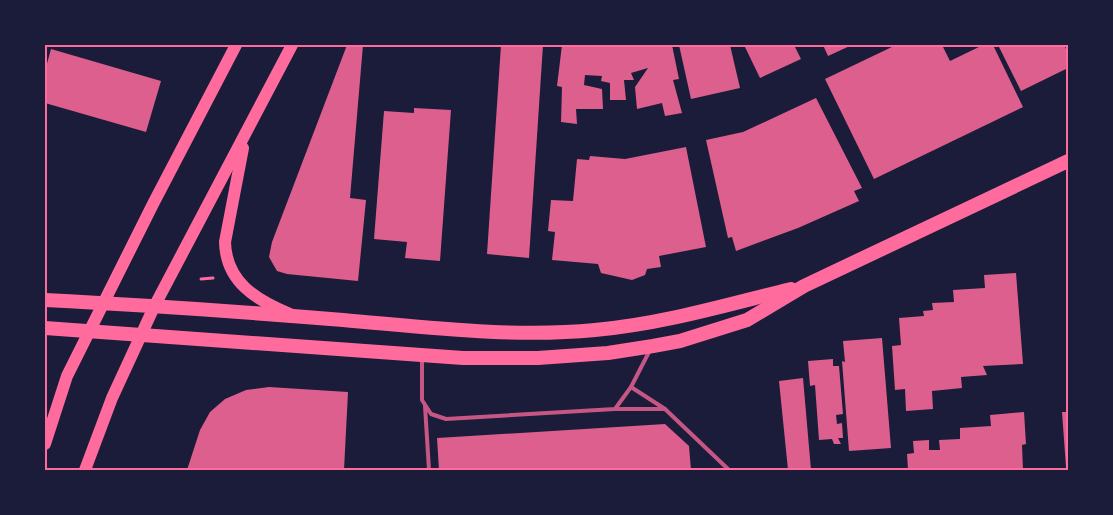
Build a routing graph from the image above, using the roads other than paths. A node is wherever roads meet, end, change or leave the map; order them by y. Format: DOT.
graph roads {
  1 [pos="236,45"];
  2 [pos="292,45"];
  3 [pos="246,136"];
  4 [pos="1068,161"];
  5 [pos="804,286"];
  6 [pos="45,300"];
  7 [pos="105,303"];
  8 [pos="154,307"];
  9 [pos="294,316"];
  10 [pos="45,328"];
  11 [pos="91,330"];
  12 [pos="142,333"];
  13 [pos="652,346"];
  14 [pos="422,354"];
  15 [pos="631,387"];
  16 [pos="425,404"];
  17 [pos="615,409"];
  18 [pos="665,409"];
  19 [pos="45,444"];
  20 [pos="85,470"];
  21 [pos="429,470"];
  22 [pos="729,470"];
  1 -- 7 [label="main road"];
  2 -- 3 [label="main road"];
  3 -- 8 [label="main road"];
  3 -- 9 [label="main road"];
  4 -- 5 [label="highway"];
  5 -- 9 [label="highway"];
  5 -- 13 [label="highway"];
  6 -- 7 [label="highway"];
  7 -- 8 [label="highway"];
  7 -- 11 [label="main road"];
  8 -- 9 [label="highway"];
  8 -- 12 [label="main road"];
  10 -- 11 [label="highway"];
  11 -- 12 [label="highway"];
  11 -- 19 [label="main road"];
  12 -- 14 [label="highway"];
  12 -- 20 [label="main road"];
  13 -- 14 [label="highway"];
  13 -- 15 [label="lane"];
  14 -- 16 [label="lane"];
  15 -- 17 [label="lane"];
  15 -- 18 [label="lane"];
  16 -- 17 [label="lane"];
  16 -- 21 [label="lane"];
  17 -- 18 [label="lane"];
  18 -- 22 [label="lane"];
}
